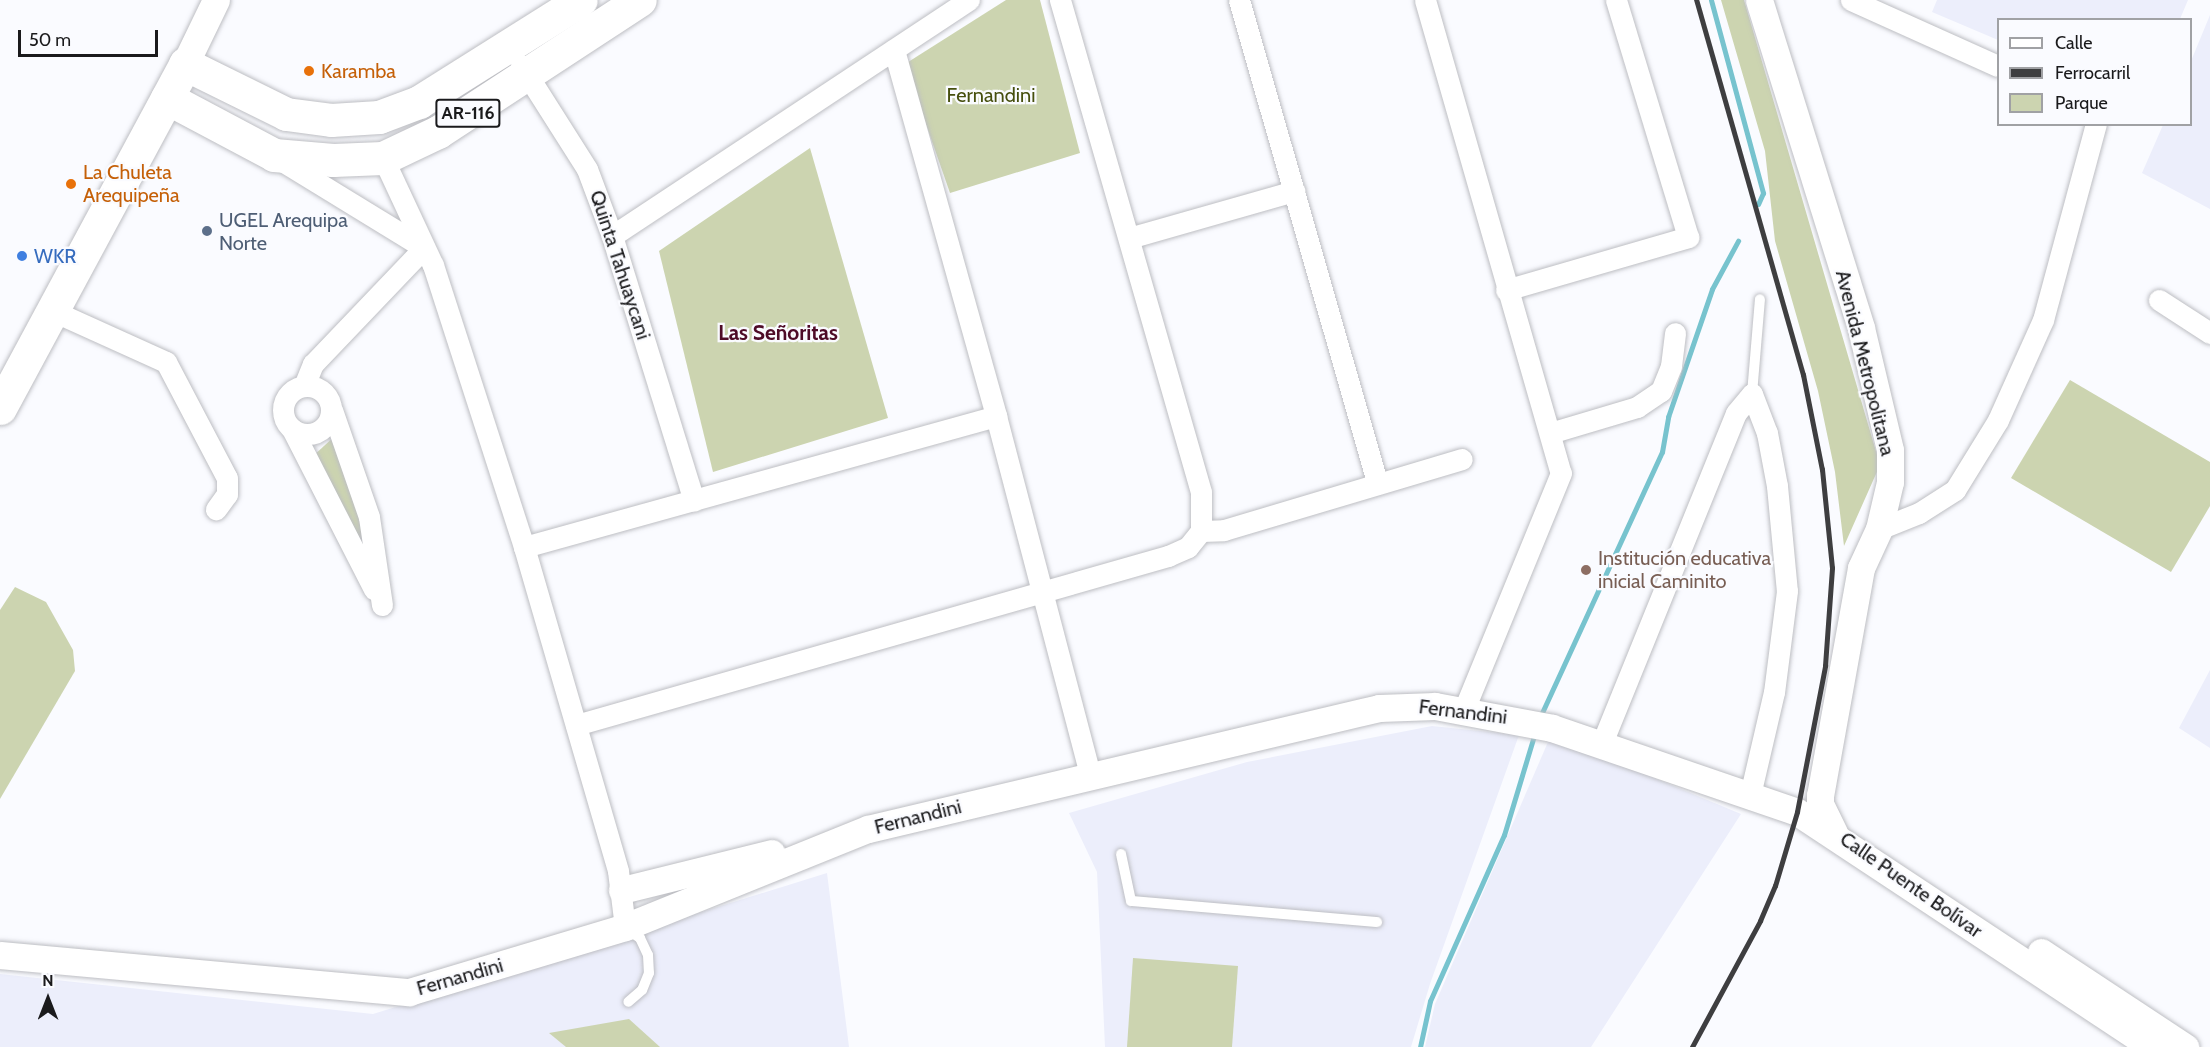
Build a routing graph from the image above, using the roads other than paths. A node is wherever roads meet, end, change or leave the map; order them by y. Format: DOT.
graph roads {
  1 [pos="216,0"];
  2 [pos="580,0"];
  3 [pos="640,0"];
  4 [pos="969,0"];
  5 [pos="1060,0"];
  6 [pos="1239,0"];
  7 [pos="1425,0"];
  8 [pos="1616,0"];
  9 [pos="1759,0"];
  10 [pos="1851,0"];
  11 [pos="510,47"];
  12 [pos="894,50"];
  13 [pos="185,64"];
  14 [pos="1997,66"];
  15 [pos="527,75"];
  16 [pos="167,98"];
  17 [pos="2095,126"];
  18 [pos="273,155"];
  19 [pos="383,158"];
  20 [pos="1294,191"];
  21 [pos="612,236"];
  22 [pos="1129,238"];
  23 [pos="424,248"];
  24 [pos="1506,290"];
  25 [pos="1760,299"];
  26 [pos="2159,300"];
  27 [pos="53,311"];
  28 [pos="1675,333"];
  29 [pos="2210,333"];
  30 [pos="304,386"];
  31 [pos="1752,394"];
  32 [pos="0,408"];
  33 [pos="332,410"];
  34 [pos="996,416"];
  35 [pos="292,429"];
  36 [pos="1550,433"];
  37 [pos="1461,459"];
  38 [pos="1377,482"];
  39 [pos="694,501"];
  40 [pos="216,509"];
  41 [pos="1879,529"];
  42 [pos="1202,531"];
  43 [pos="524,548"];
  44 [pos="1041,591"];
  45 [pos="1464,710"];
  46 [pos="576,725"];
  47 [pos="1602,742"];
  48 [pos="1090,774"];
  49 [pos="1750,795"];
  50 [pos="868,829"];
  51 [pos="1834,833"];
  52 [pos="1121,854"];
  53 [pos="622,890"];
  54 [pos="1377,922"];
  55 [pos="625,927"];
  56 [pos="0,955"];
  57 [pos="2089,995"];
  58 [pos="628,1002"];
  59 [pos="2152,1047"];
  60 [pos="2185,1047"];
  1 -- 13 [label="street"];
  2 -- 11 [label="main road, AR-116"];
  3 -- 15 [label="main road, AR-116"];
  4 -- 12 [label="street"];
  5 -- 22 [label="street"];
  6 -- 20 [label="street"];
  7 -- 24 [label="street"];
  8 -- 24 [label="street"];
  9 -- 41 [label="street, Avenida Metropolitana"];
  10 -- 14 [label="street"];
  11 -- 13 [label="main road, AR-116"];
  11 -- 15 [label="street, Quinta Tahuaycani"];
  12 -- 21 [label="street"];
  12 -- 34 [label="street"];
  13 -- 16 [label="main road"];
  15 -- 19 [label="main road, AR-116"];
  15 -- 21 [label="street, Quinta Tahuaycani"];
  16 -- 18 [label="main road, AR-116"];
  16 -- 27 [label="main road"];
  17 -- 41 [label="street"];
  18 -- 19 [label="main road, AR-116"];
  18 -- 23 [label="street"];
  19 -- 23 [label="street"];
  20 -- 22 [label="street"];
  20 -- 38 [label="street"];
  21 -- 39 [label="street, Quinta Tahuaycani"];
  22 -- 42 [label="street"];
  23 -- 30 [label="street"];
  23 -- 43 [label="street"];
  24 -- 36 [label="street"];
  25 -- 31 [label="lane"];
  26 -- 29 [label="street"];
  27 -- 32 [label="main road"];
  27 -- 40 [label="street"];
  28 -- 36 [label="street"];
  30 -- 33 [label="street"];
  30 -- 35 [label="street"];
  31 -- 47 [label="street"];
  31 -- 49 [label="street"];
  33 -- 35 [label="street"];
  33 -- 35 [label="street"];
  34 -- 39 [label="street"];
  34 -- 44 [label="street"];
  36 -- 45 [label="street"];
  37 -- 38 [label="street"];
  38 -- 42 [label="street"];
  39 -- 43 [label="street"];
  41 -- 51 [label="street, Avenida Metropolitana"];
  42 -- 44 [label="street"];
  43 -- 46 [label="street"];
  44 -- 46 [label="street"];
  44 -- 48 [label="street"];
  45 -- 47 [label="street, Fernandini"];
  45 -- 48 [label="street, Fernandini"];
  46 -- 53 [label="street"];
  47 -- 49 [label="street, Fernandini"];
  48 -- 50 [label="street, Fernandini"];
  49 -- 51 [label="street, Fernandini"];
  50 -- 53 [label="street"];
  50 -- 55 [label="street, Fernandini"];
  51 -- 57 [label="street, Calle Puente Bolívar"];
  52 -- 54 [label="lane"];
  53 -- 55 [label="street"];
  55 -- 56 [label="street, Fernandini"];
  55 -- 58 [label="lane"];
  57 -- 59 [label="street, Calle Puente Bolívar"];
  57 -- 60 [label="street, Calle Puente Bolívar"];
}
